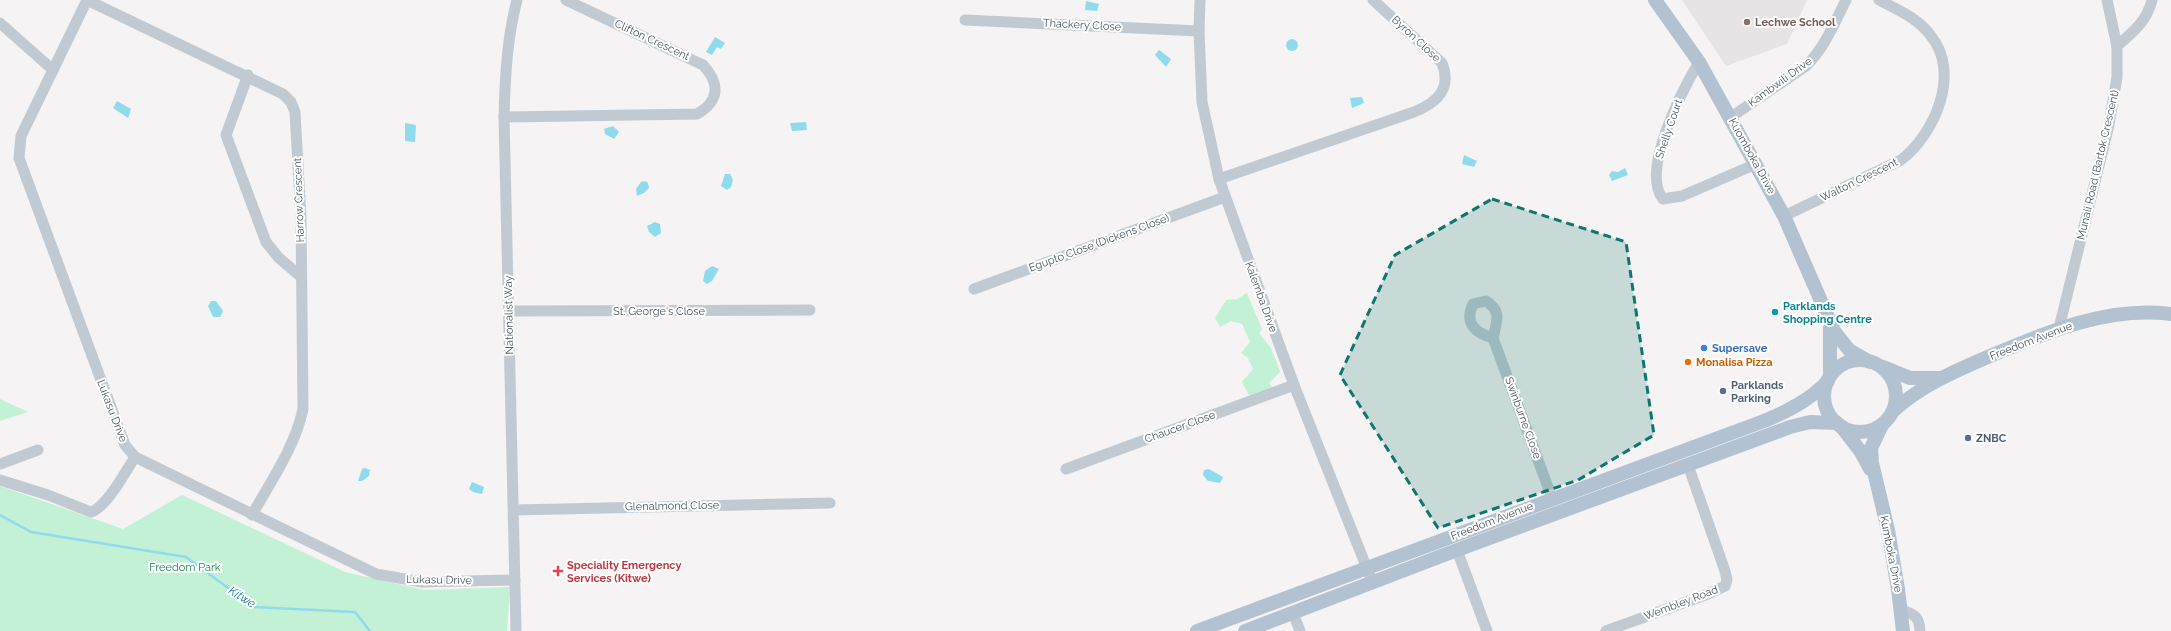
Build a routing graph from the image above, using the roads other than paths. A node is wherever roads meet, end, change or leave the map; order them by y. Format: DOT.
graph roads {
  1 [pos="87,0"];
  2 [pos="518,0"];
  3 [pos="566,0"];
  4 [pos="1200,0"];
  5 [pos="1373,0"];
  6 [pos="1655,0"];
  7 [pos="1846,0"];
  8 [pos="1879,0"];
  9 [pos="2107,0"];
  10 [pos="2152,0"];
  11 [pos="965,20"];
  12 [pos="0,23"];
  13 [pos="1198,31"];
  14 [pos="2117,46"];
  15 [pos="1699,62"];
  16 [pos="53,70"];
  17 [pos="248,75"];
  18 [pos="504,117"];
  19 [pos="1731,117"];
  20 [pos="1756,164"];
  21 [pos="1219,179"];
  22 [pos="1225,198"];
  23 [pos="1784,216"];
  24 [pos="300,276"];
  25 [pos="974,289"];
  26 [pos="810,310"];
  27 [pos="509,311"];
  28 [pos="2171,314"];
  29 [pos="1829,323"];
  30 [pos="2059,328"];
  31 [pos="1493,338"];
  32 [pos="1875,364"];
  33 [pos="1941,377"];
  34 [pos="1829,378"];
  35 [pos="1294,385"];
  36 [pos="1893,411"];
  37 [pos="1839,424"];
  38 [pos="1882,425"];
  39 [pos="38,450"];
  40 [pos="135,457"];
  41 [pos="1654,461"];
  42 [pos="0,464"];
  43 [pos="1688,464"];
  44 [pos="1066,469"];
  45 [pos="1875,478"];
  46 [pos="0,480"];
  47 [pos="1608,494"];
  48 [pos="1552,498"];
  49 [pos="830,503"];
  50 [pos="514,510"];
  51 [pos="252,515"];
  52 [pos="1457,550"];
  53 [pos="1367,568"];
  54 [pos="515,580"];
  55 [pos="1372,582"];
  56 [pos="1900,608"];
  57 [pos="1292,612"];
  58 [pos="516,631"];
  59 [pos="1197,631"];
  60 [pos="1245,631"];
  61 [pos="1300,631"];
  62 [pos="1487,631"];
  63 [pos="1606,631"];
  64 [pos="1903,631"];
  65 [pos="1920,631"];
  1 -- 16 [label="street, Lukasu Drive"];
  1 -- 17 [label="street, Harrow Crescent"];
  2 -- 18 [label="street, Nationalist Way"];
  3 -- 18 [label="street, Clifton Crescent"];
  4 -- 13 [label="street, Kalemba Drive"];
  5 -- 21 [label="street, Byron Close"];
  6 -- 15 [label="main road, Kuomboka Drive"];
  7 -- 19 [label="street, Kambwili Drive"];
  8 -- 23 [label="street, Walton Crescent"];
  9 -- 14 [label="street, Munali Road (Bartok Crescent)"];
  10 -- 14 [label="street"];
  11 -- 13 [label="street, Thackery Close"];
  12 -- 16 [label="street"];
  13 -- 21 [label="street, Kalemba Drive"];
  14 -- 30 [label="street, Munali Road (Bartok Crescent)"];
  15 -- 19 [label="main road, Kuomboka Drive"];
  15 -- 20 [label="street, Shelly Court"];
  16 -- 40 [label="street, Lukasu Drive"];
  17 -- 24 [label="street, Harrow Crescent"];
  17 -- 24 [label="street"];
  18 -- 27 [label="street, Nationalist Way"];
  19 -- 20 [label="main road, Kuomboka Drive"];
  20 -- 23 [label="main road, Kuomboka Drive"];
  21 -- 22 [label="street, Kalemba Drive"];
  22 -- 25 [label="street, Egupto Close (Dickens Close)"];
  22 -- 35 [label="street, Kalemba Drive"];
  23 -- 29 [label="main road, Kuomboka Drive"];
  24 -- 51 [label="street, Harrow Crescent"];
  26 -- 27 [label="street, St. George's Close"];
  27 -- 50 [label="street, Nationalist Way"];
  28 -- 30 [label="main road, Freedom Avenue"];
  29 -- 32 [label="main road"];
  29 -- 34 [label="main road"];
  30 -- 33 [label="main road, Freedom Avenue"];
  31 -- 48 [label="street, Swinburne Close"];
  32 -- 33 [label="main road, Freedom Avenue"];
  32 -- 34 [label="main road"];
  32 -- 36 [label="main road"];
  33 -- 36 [label="main road, Freedom Avenue"];
  34 -- 37 [label="main road"];
  34 -- 41 [label="main road, Freedom Avenue"];
  35 -- 44 [label="street, Chaucer Close"];
  35 -- 53 [label="street, Kalemba Drive"];
  36 -- 38 [label="main road"];
  37 -- 38 [label="main road"];
  37 -- 43 [label="main road, Freedom Avenue"];
  37 -- 45 [label="main road, Kumboka Drive"];
  38 -- 45 [label="main road, Kumboka Drive"];
  39 -- 42 [label="street"];
  40 -- 46 [label="street"];
  40 -- 51 [label="street, Lukasu Drive"];
  41 -- 47 [label="main road"];
  41 -- 48 [label="main road, Freedom Avenue"];
  43 -- 47 [label="main road, Freedom Avenue"];
  43 -- 63 [label="street, Wembley Road"];
  45 -- 56 [label="main road, Kumboka Drive"];
  47 -- 52 [label="main road, Freedom Avenue"];
  48 -- 53 [label="main road, Freedom Avenue"];
  49 -- 50 [label="street, Glenalmond Close"];
  50 -- 54 [label="street, Nationalist Way"];
  51 -- 54 [label="street, Lukasu Drive"];
  52 -- 55 [label="main road, Freedom Avenue"];
  52 -- 62 [label="street"];
  53 -- 55 [label="street, Kalemba Drive"];
  53 -- 59 [label="main road, Freedom Avenue"];
  54 -- 58 [label="street, Nationalist Way"];
  55 -- 57 [label="main road, Freedom Avenue"];
  56 -- 64 [label="main road, Kumboka Drive"];
  56 -- 65 [label="street"];
  57 -- 60 [label="main road, Freedom Avenue"];
  57 -- 61 [label="street"];
}
